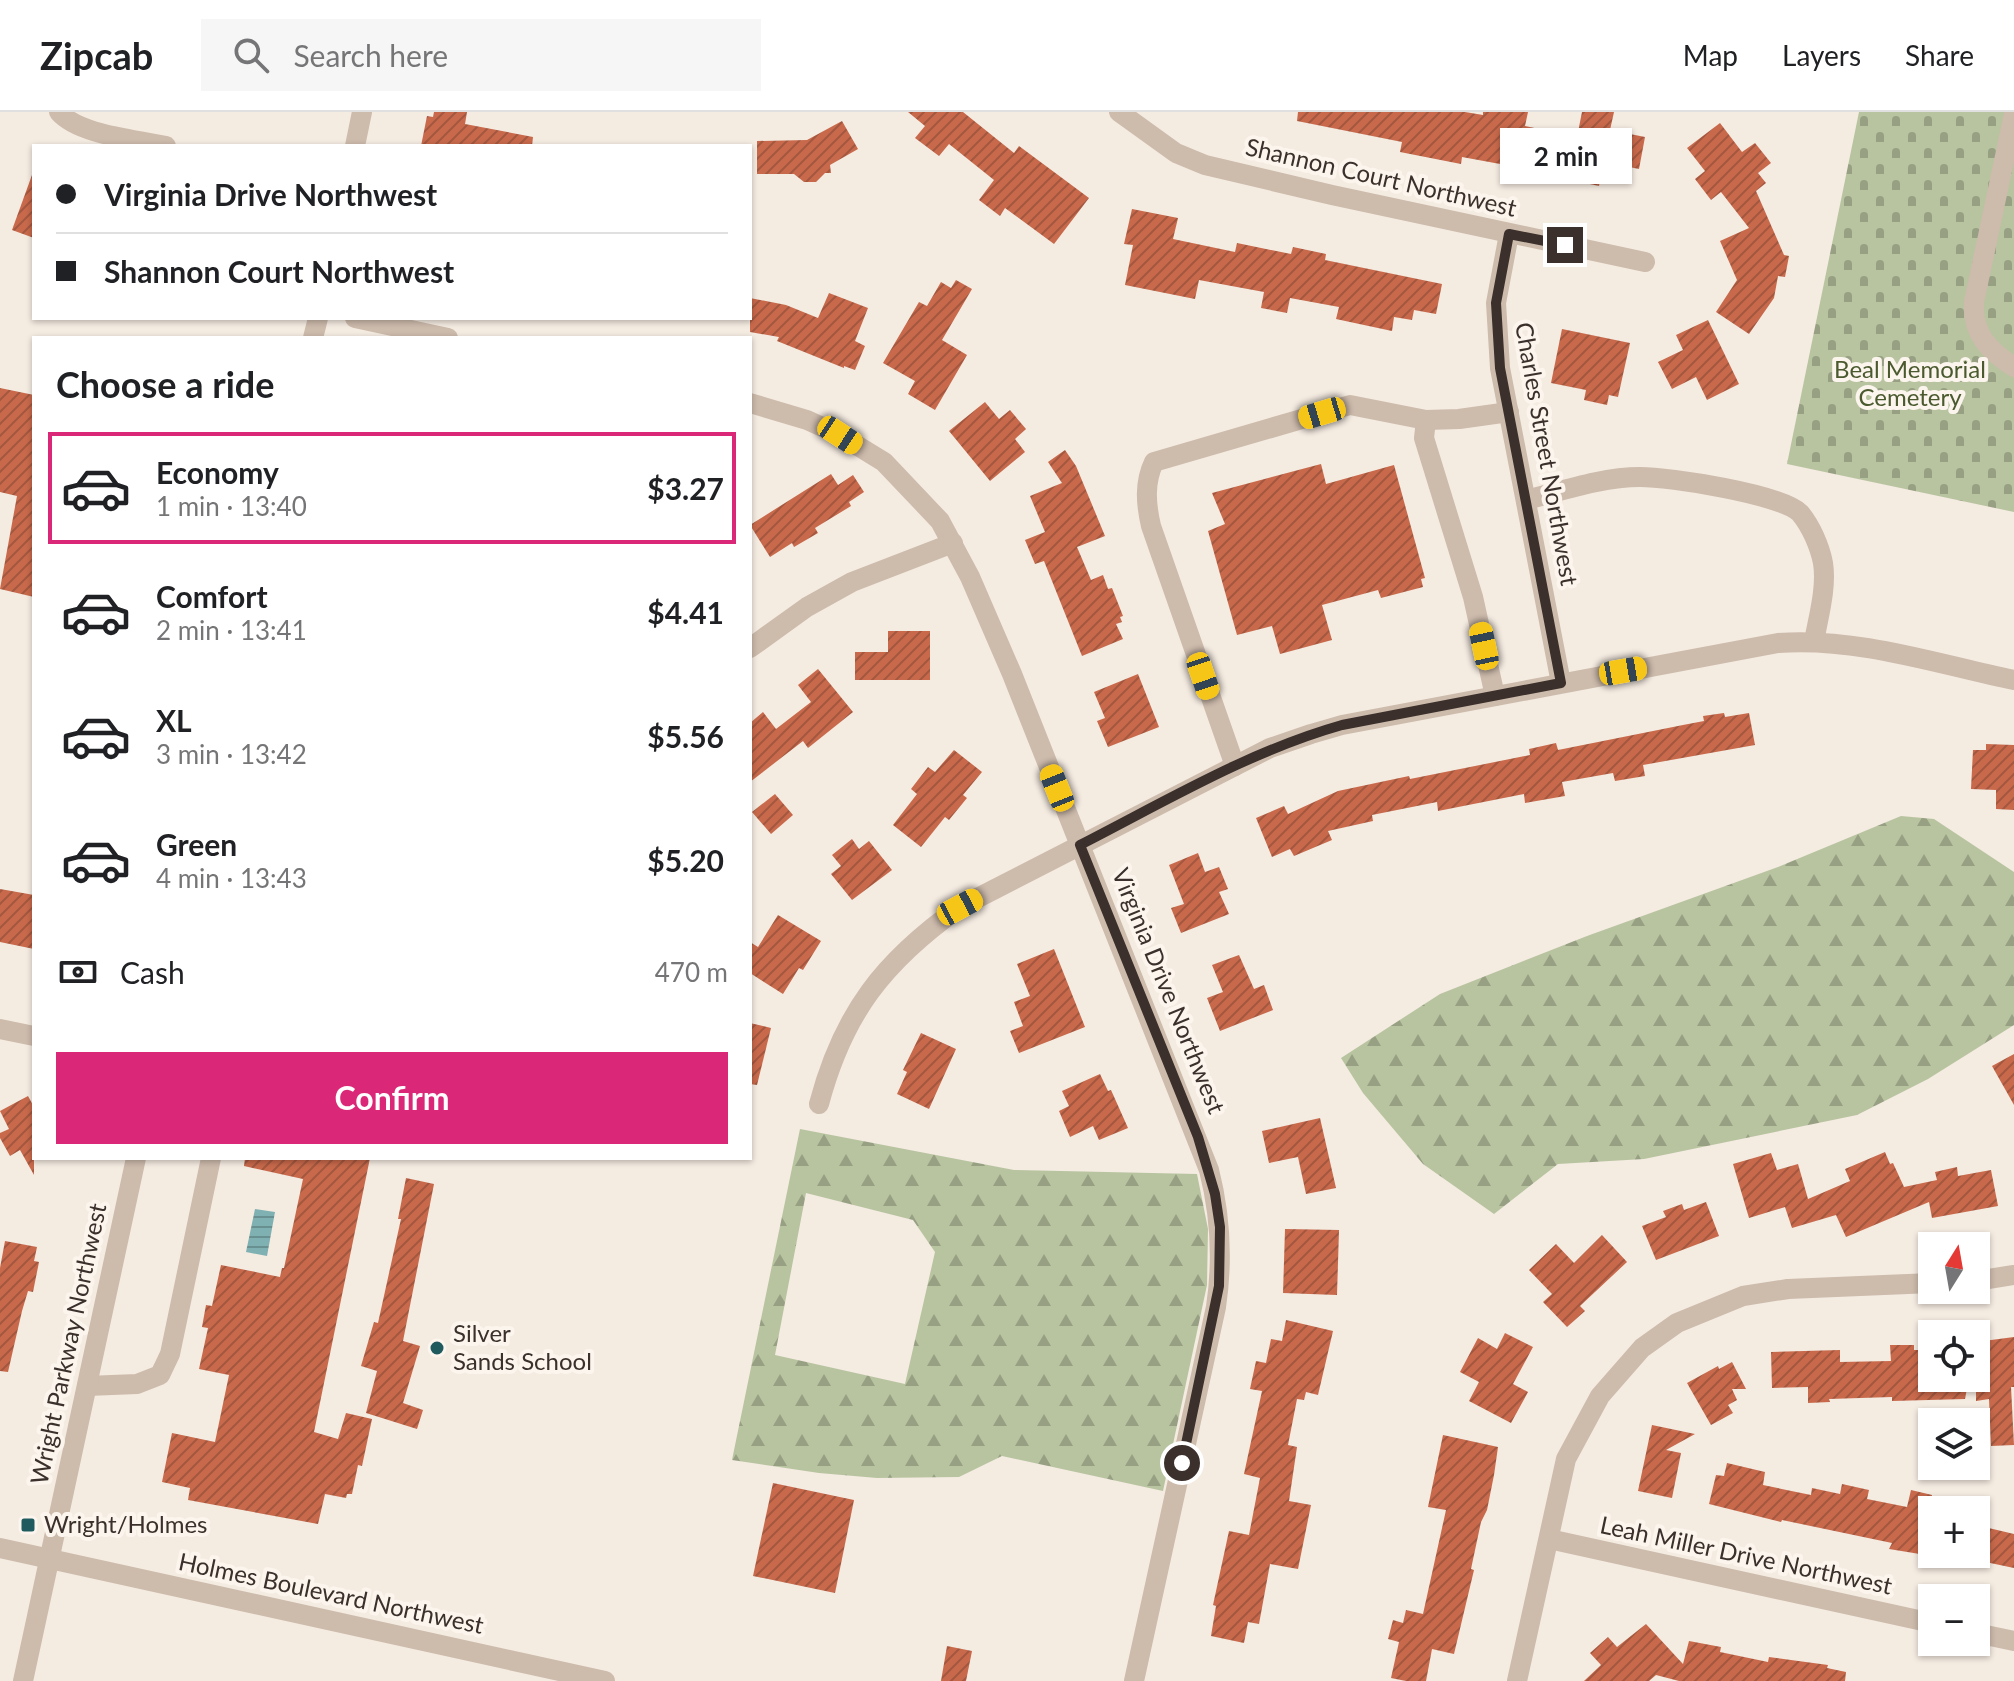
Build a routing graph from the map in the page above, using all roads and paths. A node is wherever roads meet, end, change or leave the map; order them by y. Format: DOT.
graph roads {
  1 [pos="59,112"];
  2 [pos="362,112"];
  3 [pos="1119,112"];
  4 [pos="2014,114"];
  5 [pos="156,144"];
  6 [pos="355,144"];
  7 [pos="1509,234"];
  8 [pos="1645,262"];
  9 [pos="364,320"];
  10 [pos="439,336"];
  11 [pos="2014,367"];
  12 [pos="752,404"];
  13 [pos="1509,412"];
  14 [pos="1426,420"];
  15 [pos="1526,500"];
  16 [pos="953,543"];
  17 [pos="1814,642"];
  18 [pos="752,647"];
  19 [pos="2014,680"];
  20 [pos="1561,683"];
  21 [pos="1495,696"];
  22 [pos="1235,766"];
  23 [pos="1080,845"];
  24 [pos="0,1029"];
  25 [pos="32,1036"];
  26 [pos="819,1104"];
  27 [pos="136,1160"];
  28 [pos="211,1160"];
  29 [pos="2014,1275"];
  30 [pos="1990,1279"];
  31 [pos="1918,1284"];
  32 [pos="87,1386"];
  33 [pos="1549,1539"];
  34 [pos="0,1548"];
  35 [pos="49,1559"];
  36 [pos="1918,1620"];
  37 [pos="1990,1636"];
  38 [pos="2014,1641"];
  39 [pos="23,1681"];
  40 [pos="605,1681"];
  41 [pos="1134,1681"];
  42 [pos="1517,1681"];
  1 -- 5 [label="street"];
  2 -- 6 [label="street"];
  3 -- 7 [label="street, Shannon Court Northwest"];
  4 -- 11 [label="street"];
  7 -- 8 [label="street, Shannon Court Northwest"];
  7 -- 13 [label="street, Charles Street Northwest"];
  9 -- 10 [label="street"];
  12 -- 16 [label="street, Virginia Drive Northwest"];
  13 -- 14 [label="street"];
  13 -- 15 [label="street, Charles Street Northwest"];
  14 -- 21 [label="street"];
  14 -- 22 [label="street"];
  15 -- 17 [label="street"];
  15 -- 20 [label="street, Charles Street Northwest"];
  16 -- 18 [label="street"];
  16 -- 23 [label="street, Virginia Drive Northwest"];
  17 -- 19 [label="street"];
  17 -- 20 [label="street"];
  20 -- 21 [label="street"];
  21 -- 22 [label="street"];
  22 -- 23 [label="street"];
  23 -- 26 [label="street"];
  23 -- 41 [label="street, Virginia Drive Northwest"];
  24 -- 25 [label="street"];
  27 -- 32 [label="street, Wright Parkway Northwest"];
  28 -- 32 [label="street"];
  29 -- 30 [label="street"];
  31 -- 33 [label="street"];
  32 -- 35 [label="street, Wright Parkway Northwest"];
  33 -- 36 [label="street, Leah Miller Drive Northwest"];
  33 -- 42 [label="street"];
  34 -- 35 [label="street, Holmes Boulevard Northwest"];
  35 -- 39 [label="street, Wright Parkway Northwest"];
  35 -- 40 [label="street, Holmes Boulevard Northwest"];
  37 -- 38 [label="street"];
}
